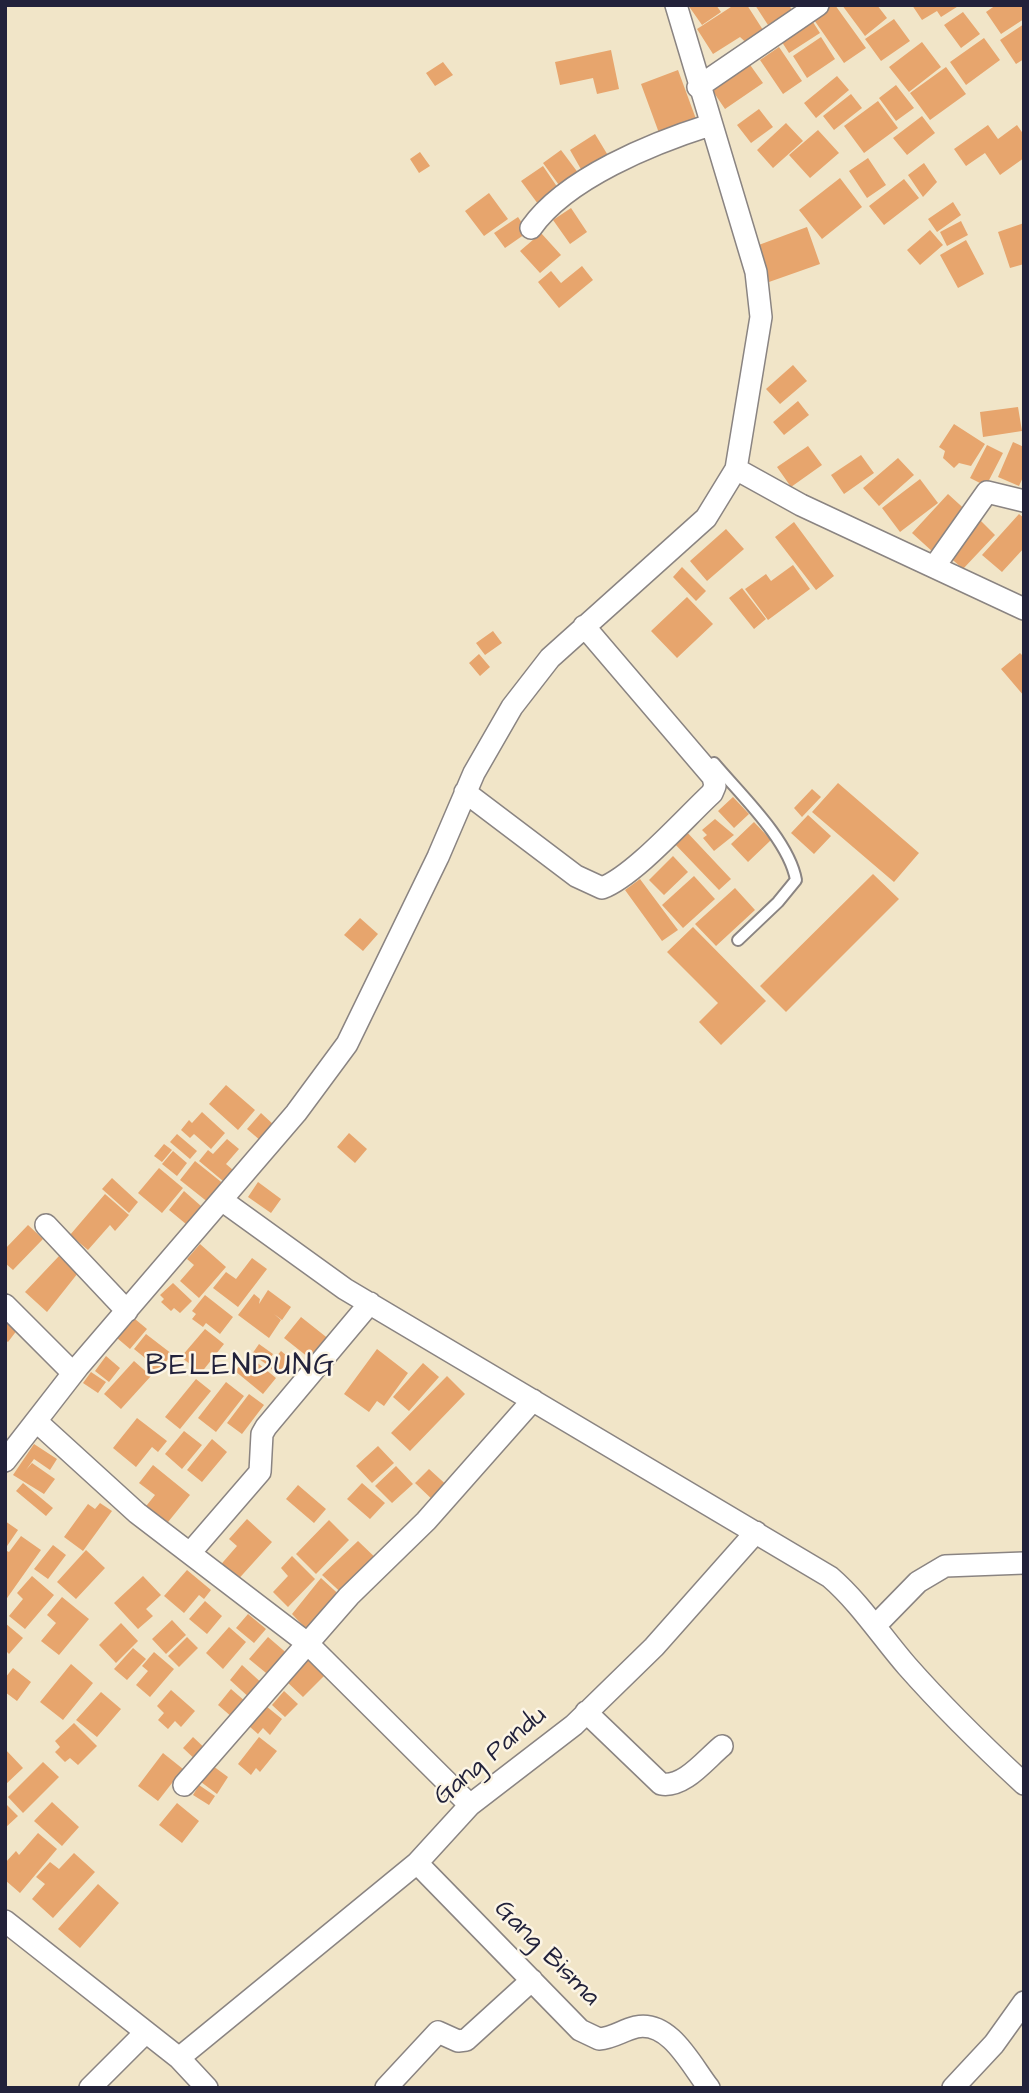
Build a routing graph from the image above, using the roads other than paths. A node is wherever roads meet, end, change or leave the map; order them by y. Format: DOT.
graph roads {
  1 [pos="676,5"];
  2 [pos="818,5"];
  3 [pos="698,87"];
  4 [pos="710,125"];
  5 [pos="531,228"];
  6 [pos="736,469"];
  7 [pos="1024,500"];
  8 [pos="934,567"];
  9 [pos="1024,609"];
  10 [pos="588,623"];
  11 [pos="465,792"];
  12 [pos="738,940"];
  13 [pos="223,1201"];
  14 [pos="46,1225"];
  15 [pos="370,1303"];
  16 [pos="5,1305"];
  17 [pos="127,1311"];
  18 [pos="73,1373"];
  19 [pos="533,1400"];
  20 [pos="36,1422"];
  21 [pos="5,1461"];
  22 [pos="756,1532"];
  23 [pos="190,1553"];
  24 [pos="1024,1563"];
  25 [pos="875,1626"];
  26 [pos="307,1643"];
  27 [pos="586,1712"];
  28 [pos="722,1746"];
  29 [pos="1024,1784"];
  30 [pos="184,1785"];
  31 [pos="470,1805"];
  32 [pos="417,1863"];
  33 [pos="5,1921"];
  34 [pos="532,1980"];
  35 [pos="1024,2002"];
  36 [pos="146,2032"];
  37 [pos="178,2058"];
  38 [pos="90,2088"];
  39 [pos="207,2088"];
  40 [pos="386,2088"];
  41 [pos="709,2088"];
  42 [pos="953,2088"];
  1 -- 3 [label="street"];
  2 -- 3 [label="street"];
  3 -- 4 [label="street"];
  4 -- 5 [label="street"];
  4 -- 6 [label="street"];
  6 -- 8 [label="street"];
  6 -- 10 [label="street"];
  7 -- 8 [label="street"];
  8 -- 9 [label="street"];
  10 -- 11 [label="street"];
  10 -- 11 [label="street"];
  10 -- 12 [label="lane"];
  11 -- 13 [label="street"];
  13 -- 15 [label="street"];
  13 -- 17 [label="street"];
  14 -- 17 [label="street"];
  15 -- 19 [label="street"];
  15 -- 23 [label="street"];
  16 -- 18 [label="street"];
  17 -- 18 [label="street"];
  18 -- 20 [label="street"];
  19 -- 22 [label="street"];
  19 -- 26 [label="street"];
  20 -- 21 [label="street"];
  20 -- 23 [label="street"];
  22 -- 25 [label="street"];
  22 -- 27 [label="street, Gang Pandu"];
  23 -- 26 [label="street"];
  24 -- 25 [label="street"];
  25 -- 29 [label="street"];
  26 -- 30 [label="street"];
  26 -- 31 [label="street"];
  27 -- 28 [label="street"];
  27 -- 31 [label="street, Gang Pandu"];
  31 -- 32 [label="street, Gang Pandu"];
  32 -- 34 [label="street, Gang Bisma"];
  32 -- 37 [label="street, Gang Pandu"];
  33 -- 36 [label="street"];
  34 -- 40 [label="street"];
  34 -- 41 [label="street, Gang Bisma"];
  35 -- 42 [label="street"];
  36 -- 37 [label="street"];
  36 -- 38 [label="street"];
  37 -- 39 [label="street"];
}
